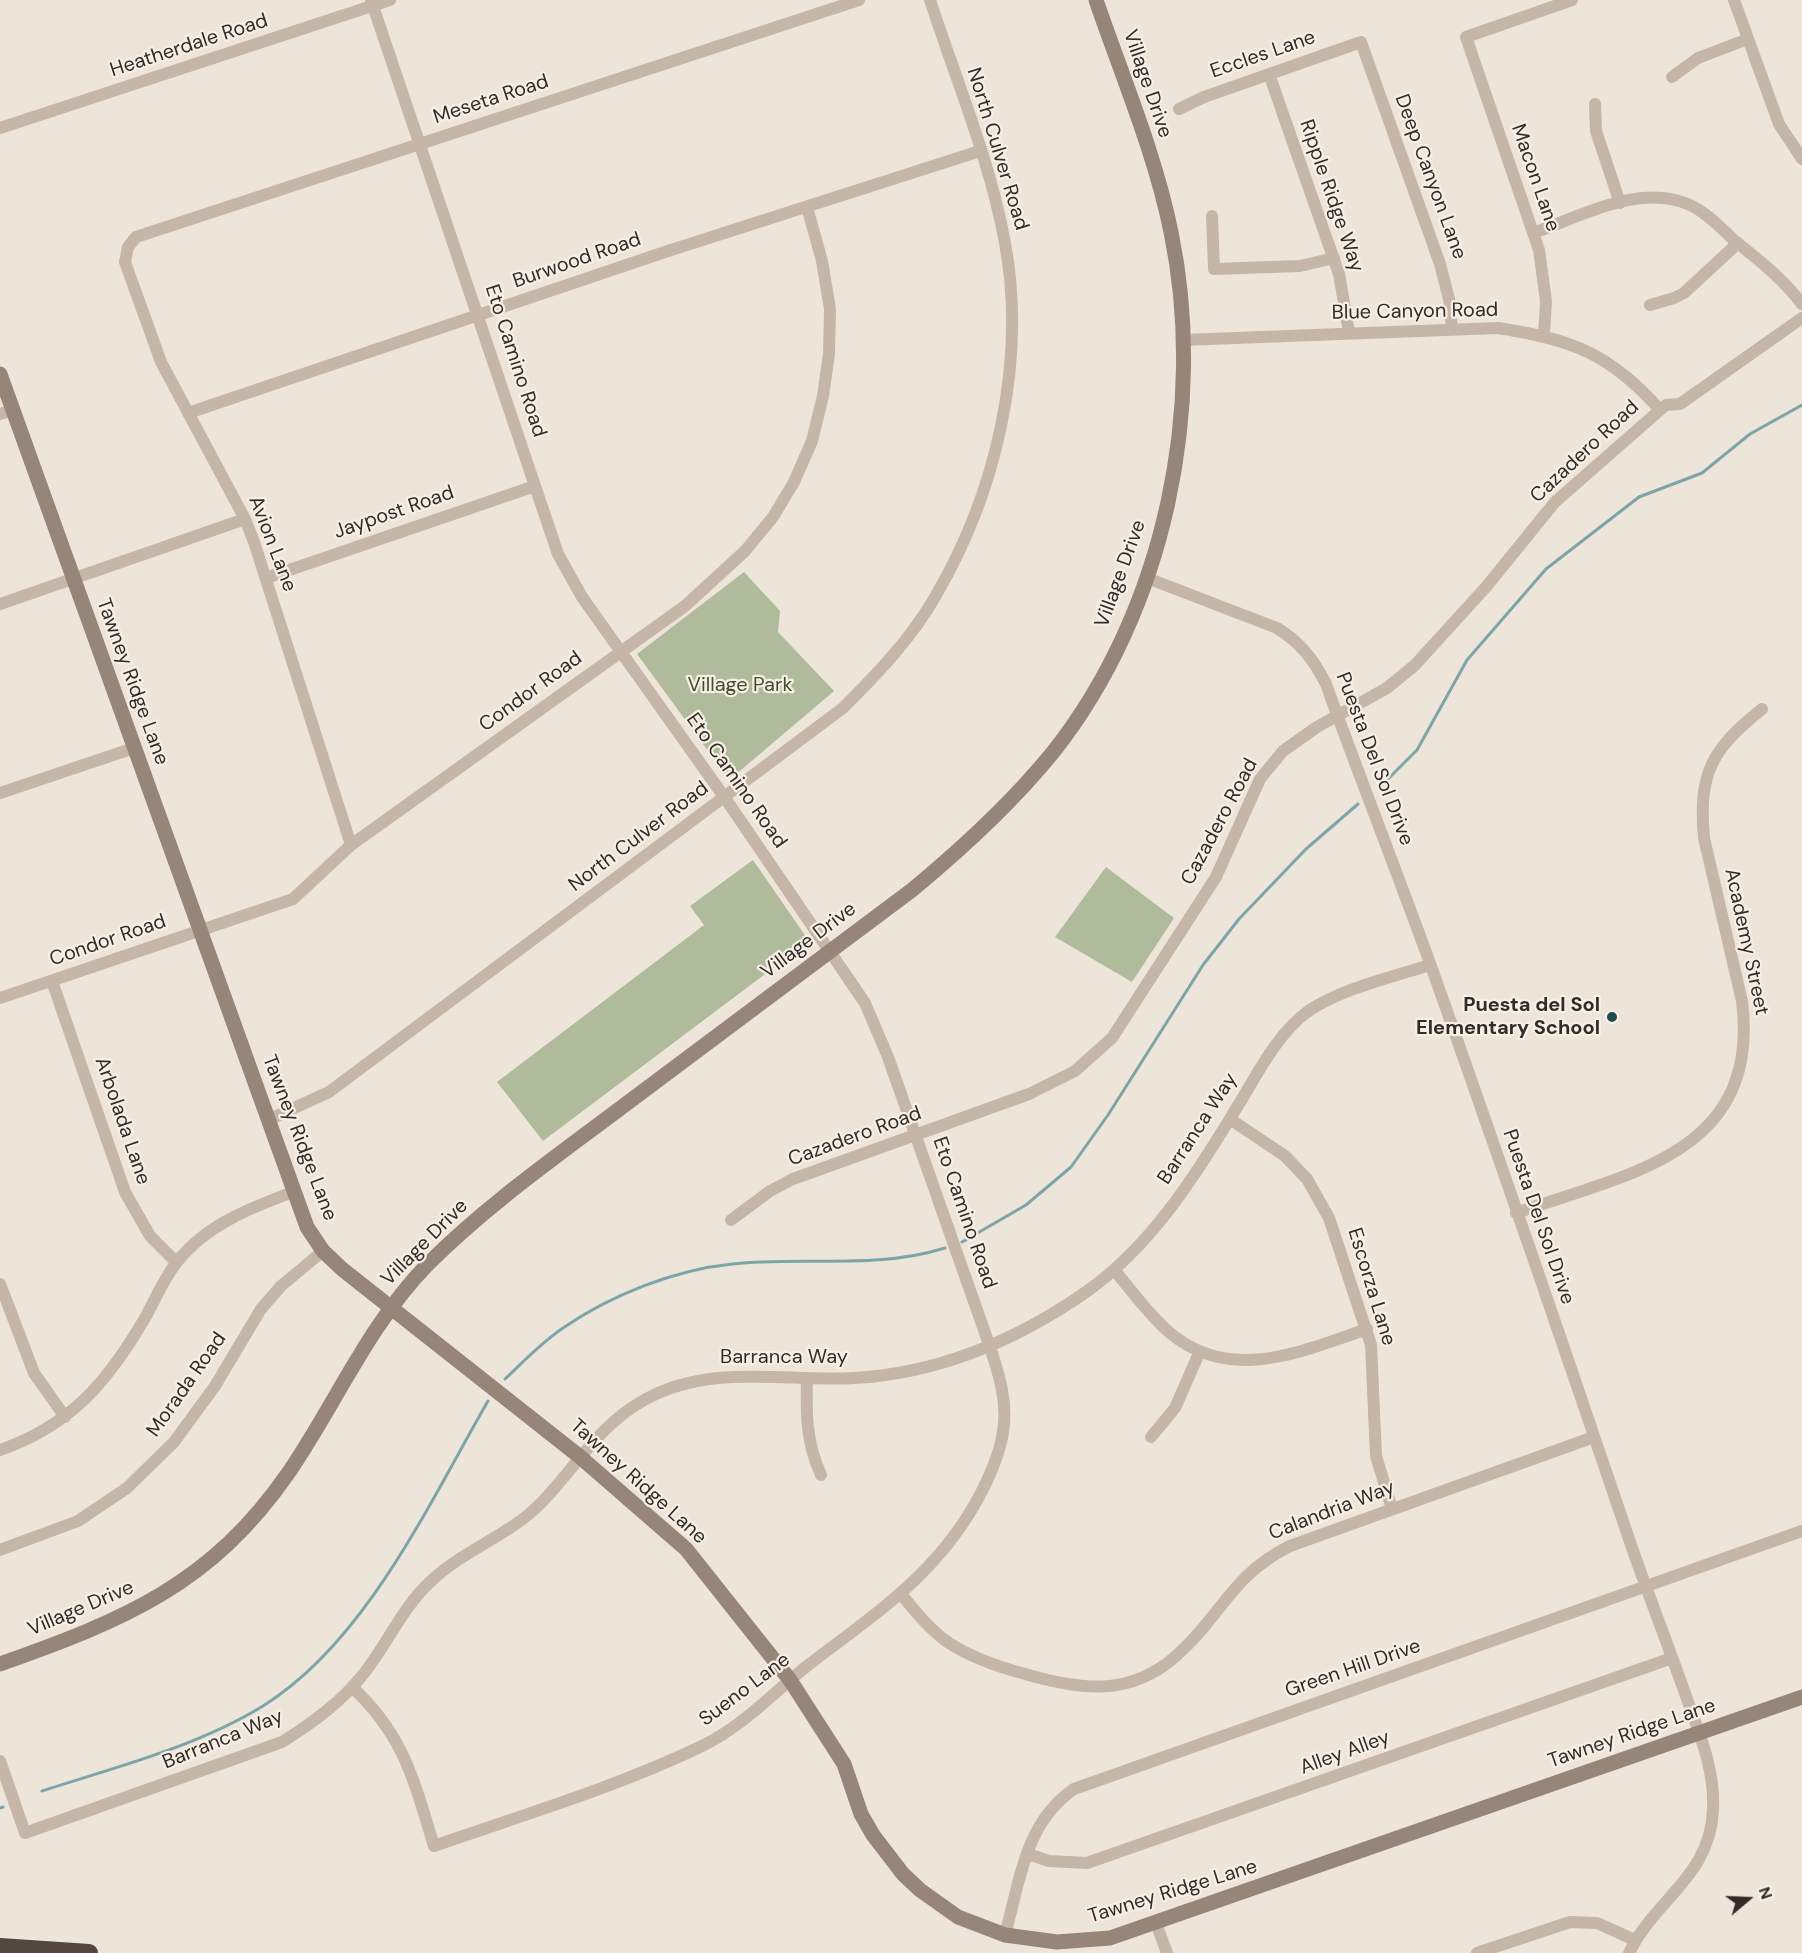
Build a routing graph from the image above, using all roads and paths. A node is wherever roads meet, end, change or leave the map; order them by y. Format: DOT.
graph roads {
  1 [pos="390,0"];
  2 [pos="859,0"];
  3 [pos="930,0"];
  4 [pos="1096,0"];
  5 [pos="1572,0"];
  6 [pos="1734,0"];
  7 [pos="372,3"];
  8 [pos="1748,39"];
  9 [pos="1361,42"];
  10 [pos="1269,74"];
  11 [pos="1672,77"];
  12 [pos="1595,104"];
  13 [pos="1179,109"];
  14 [pos="0,128"];
  15 [pos="422,143"];
  16 [pos="980,151"];
  17 [pos="1802,159"];
  18 [pos="1620,203"];
  19 [pos="807,207"];
  20 [pos="1212,216"];
  21 [pos="1533,233"];
  22 [pos="136,237"];
  23 [pos="1738,243"];
  24 [pos="1334,258"];
  25 [pos="1802,303"];
  26 [pos="1650,305"];
  27 [pos="480,315"];
  28 [pos="1802,318"];
  29 [pos="1452,328"];
  30 [pos="1349,332"];
  31 [pos="1544,335"];
  32 [pos="1183,340"];
  33 [pos="0,374"];
  34 [pos="1659,410"];
  35 [pos="7,412"];
  36 [pos="188,413"];
  37 [pos="535,486"];
  38 [pos="245,519"];
  39 [pos="266,578"];
  40 [pos="1147,578"];
  41 [pos="73,579"];
  42 [pos="0,604"];
  43 [pos="621,652"];
  44 [pos="1762,709"];
  45 [pos="1337,714"];
  46 [pos="134,748"];
  47 [pos="0,793"];
  48 [pos="725,798"];
  49 [pos="351,846"];
  50 [pos="200,930"];
  51 [pos="830,951"];
  52 [pos="1430,965"];
  53 [pos="52,981"];
  54 [pos="0,998"];
  55 [pos="1230,1119"];
  56 [pos="268,1120"];
  57 [pos="916,1135"];
  58 [pos="293,1192"];
  59 [pos="1516,1213"];
  60 [pos="731,1220"];
  61 [pos="323,1251"];
  62 [pos="177,1262"];
  63 [pos="1114,1270"];
  64 [pos="0,1284"];
  65 [pos="392,1306"];
  66 [pos="1367,1329"];
  67 [pos="990,1347"];
  68 [pos="1200,1351"];
  69 [pos="807,1378"];
  70 [pos="65,1417"];
  71 [pos="1151,1437"];
  72 [pos="1594,1437"];
  73 [pos="0,1450"];
  74 [pos="579,1456"];
  75 [pos="821,1475"];
  76 [pos="1392,1509"];
  77 [pos="1802,1532"];
  78 [pos="0,1550"];
  79 [pos="1646,1587"];
  80 [pos="901,1594"];
  81 [pos="1672,1658"];
  82 [pos="0,1664"];
  83 [pos="790,1680"];
  84 [pos="352,1687"];
  85 [pos="1802,1696"];
  86 [pos="1699,1733"];
  87 [pos="0,1761"];
  88 [pos="1028,1854"];
  89 [pos="1156,1923"];
  90 [pos="1005,1935"];
  91 [pos="1635,1940"];
  92 [pos="0,1947"];
  93 [pos="88,1953"];
  94 [pos="1167,1953"];
  95 [pos="1477,1953"];
  96 [pos="1629,1953"];
  1 -- 7 [label="street, Heatherdale Road"];
  2 -- 15 [label="street, Meseta Road"];
  3 -- 16 [label="street, North Culver Road"];
  4 -- 32 [label="street, Village Drive"];
  5 -- 21 [label="street, Macon Lane"];
  6 -- 8 [label="street"];
  7 -- 14 [label="street, Heatherdale Road"];
  7 -- 15 [label="street, Eto Camino Road"];
  8 -- 11 [label="street"];
  8 -- 17 [label="street"];
  9 -- 10 [label="street, Eccles Lane"];
  9 -- 29 [label="street, Deep Canyon Lane"];
  10 -- 13 [label="street, Eccles Lane"];
  10 -- 24 [label="street, Ripple Ridge Way"];
  12 -- 18 [label="street"];
  15 -- 22 [label="street, Meseta Road"];
  15 -- 27 [label="street, Eto Camino Road"];
  16 -- 19 [label="street, Burwood Road"];
  16 -- 48 [label="street, North Culver Road"];
  18 -- 21 [label="street"];
  18 -- 23 [label="street"];
  19 -- 27 [label="street, Burwood Road"];
  19 -- 43 [label="street, Condor Road"];
  20 -- 24 [label="street"];
  21 -- 31 [label="street, Macon Lane"];
  22 -- 36 [label="street, Avion Lane"];
  23 -- 25 [label="street"];
  23 -- 26 [label="street"];
  24 -- 30 [label="street, Ripple Ridge Way"];
  27 -- 36 [label="street, Burwood Road"];
  27 -- 37 [label="street, Eto Camino Road"];
  28 -- 34 [label="street, Cazadero Road"];
  29 -- 30 [label="street, Blue Canyon Road"];
  29 -- 31 [label="street, Blue Canyon Road"];
  30 -- 32 [label="street, Blue Canyon Road"];
  31 -- 34 [label="street, Blue Canyon Road"];
  32 -- 40 [label="street, Village Drive"];
  33 -- 35 [label="street, Tawney Ridge Lane"];
  34 -- 45 [label="street, Cazadero Road"];
  35 -- 41 [label="street, Tawney Ridge Lane"];
  36 -- 38 [label="street, Avion Lane"];
  37 -- 39 [label="street, Jaypost Road"];
  37 -- 43 [label="street, Eto Camino Road"];
  38 -- 39 [label="street, Avion Lane"];
  38 -- 41 [label="street"];
  39 -- 49 [label="street, Avion Lane"];
  40 -- 45 [label="street, Puesta Del Sol Drive"];
  40 -- 51 [label="street, Village Drive"];
  41 -- 42 [label="street"];
  41 -- 46 [label="street, Tawney Ridge Lane"];
  43 -- 48 [label="street, Eto Camino Road"];
  43 -- 49 [label="street, Condor Road"];
  44 -- 59 [label="street, Academy Street"];
  45 -- 52 [label="street, Puesta Del Sol Drive"];
  45 -- 57 [label="street, Cazadero Road"];
  46 -- 47 [label="street"];
  46 -- 50 [label="street, Tawney Ridge Lane"];
  48 -- 51 [label="street, Eto Camino Road"];
  48 -- 56 [label="street, North Culver Road"];
  49 -- 50 [label="street, Condor Road"];
  50 -- 53 [label="street, Condor Road"];
  50 -- 56 [label="street, Tawney Ridge Lane"];
  51 -- 57 [label="street, Eto Camino Road"];
  51 -- 65 [label="street, Village Drive"];
  52 -- 55 [label="street, Barranca Way"];
  52 -- 59 [label="street, Puesta Del Sol Drive"];
  53 -- 54 [label="street, Condor Road"];
  53 -- 62 [label="street, Arbolada Lane"];
  55 -- 63 [label="street, Barranca Way"];
  55 -- 66 [label="street, Escorza Lane"];
  56 -- 58 [label="street, Tawney Ridge Lane"];
  57 -- 60 [label="street, Cazadero Road"];
  57 -- 67 [label="street, Eto Camino Road"];
  58 -- 61 [label="street, Tawney Ridge Lane"];
  58 -- 62 [label="street"];
  59 -- 72 [label="street, Puesta Del Sol Drive"];
  61 -- 65 [label="street, Tawney Ridge Lane"];
  61 -- 78 [label="street, Morada Road"];
  62 -- 70 [label="street"];
  63 -- 67 [label="street, Barranca Way"];
  63 -- 68 [label="street"];
  64 -- 70 [label="street"];
  65 -- 74 [label="street, Tawney Ridge Lane"];
  65 -- 82 [label="street, Village Drive"];
  66 -- 68 [label="street"];
  66 -- 76 [label="street, Escorza Lane"];
  67 -- 69 [label="street, Barranca Way"];
  67 -- 80 [label="street, Sueno Lane"];
  68 -- 71 [label="street"];
  69 -- 74 [label="street, Barranca Way"];
  69 -- 75 [label="street"];
  70 -- 73 [label="street"];
  72 -- 76 [label="street, Calandria Way"];
  72 -- 79 [label="street, Puesta Del Sol Drive"];
  74 -- 83 [label="street, Tawney Ridge Lane"];
  74 -- 84 [label="street, Barranca Way"];
  76 -- 80 [label="street, Calandria Way"];
  77 -- 79 [label="street, Green Hill Drive"];
  79 -- 81 [label="street, Puesta Del Sol Drive"];
  79 -- 88 [label="street, Green Hill Drive"];
  80 -- 83 [label="street, Sueno Lane"];
  81 -- 86 [label="street, Puesta Del Sol Drive"];
  81 -- 88 [label="street, Alley Alley"];
  83 -- 84 [label="street, Sueno Lane"];
  83 -- 90 [label="street, Tawney Ridge Lane"];
  84 -- 87 [label="street, Barranca Way"];
  85 -- 86 [label="street, Tawney Ridge Lane"];
  86 -- 89 [label="street, Tawney Ridge Lane"];
  86 -- 91 [label="street, Puesta Del Sol Drive"];
  88 -- 90 [label="street, Green Hill Drive"];
  89 -- 90 [label="street, Tawney Ridge Lane"];
  89 -- 94 [label="street"];
  91 -- 95 [label="street"];
  91 -- 96 [label="street, Puesta Del Sol Drive"];
  92 -- 93 [label="highway"];
}
